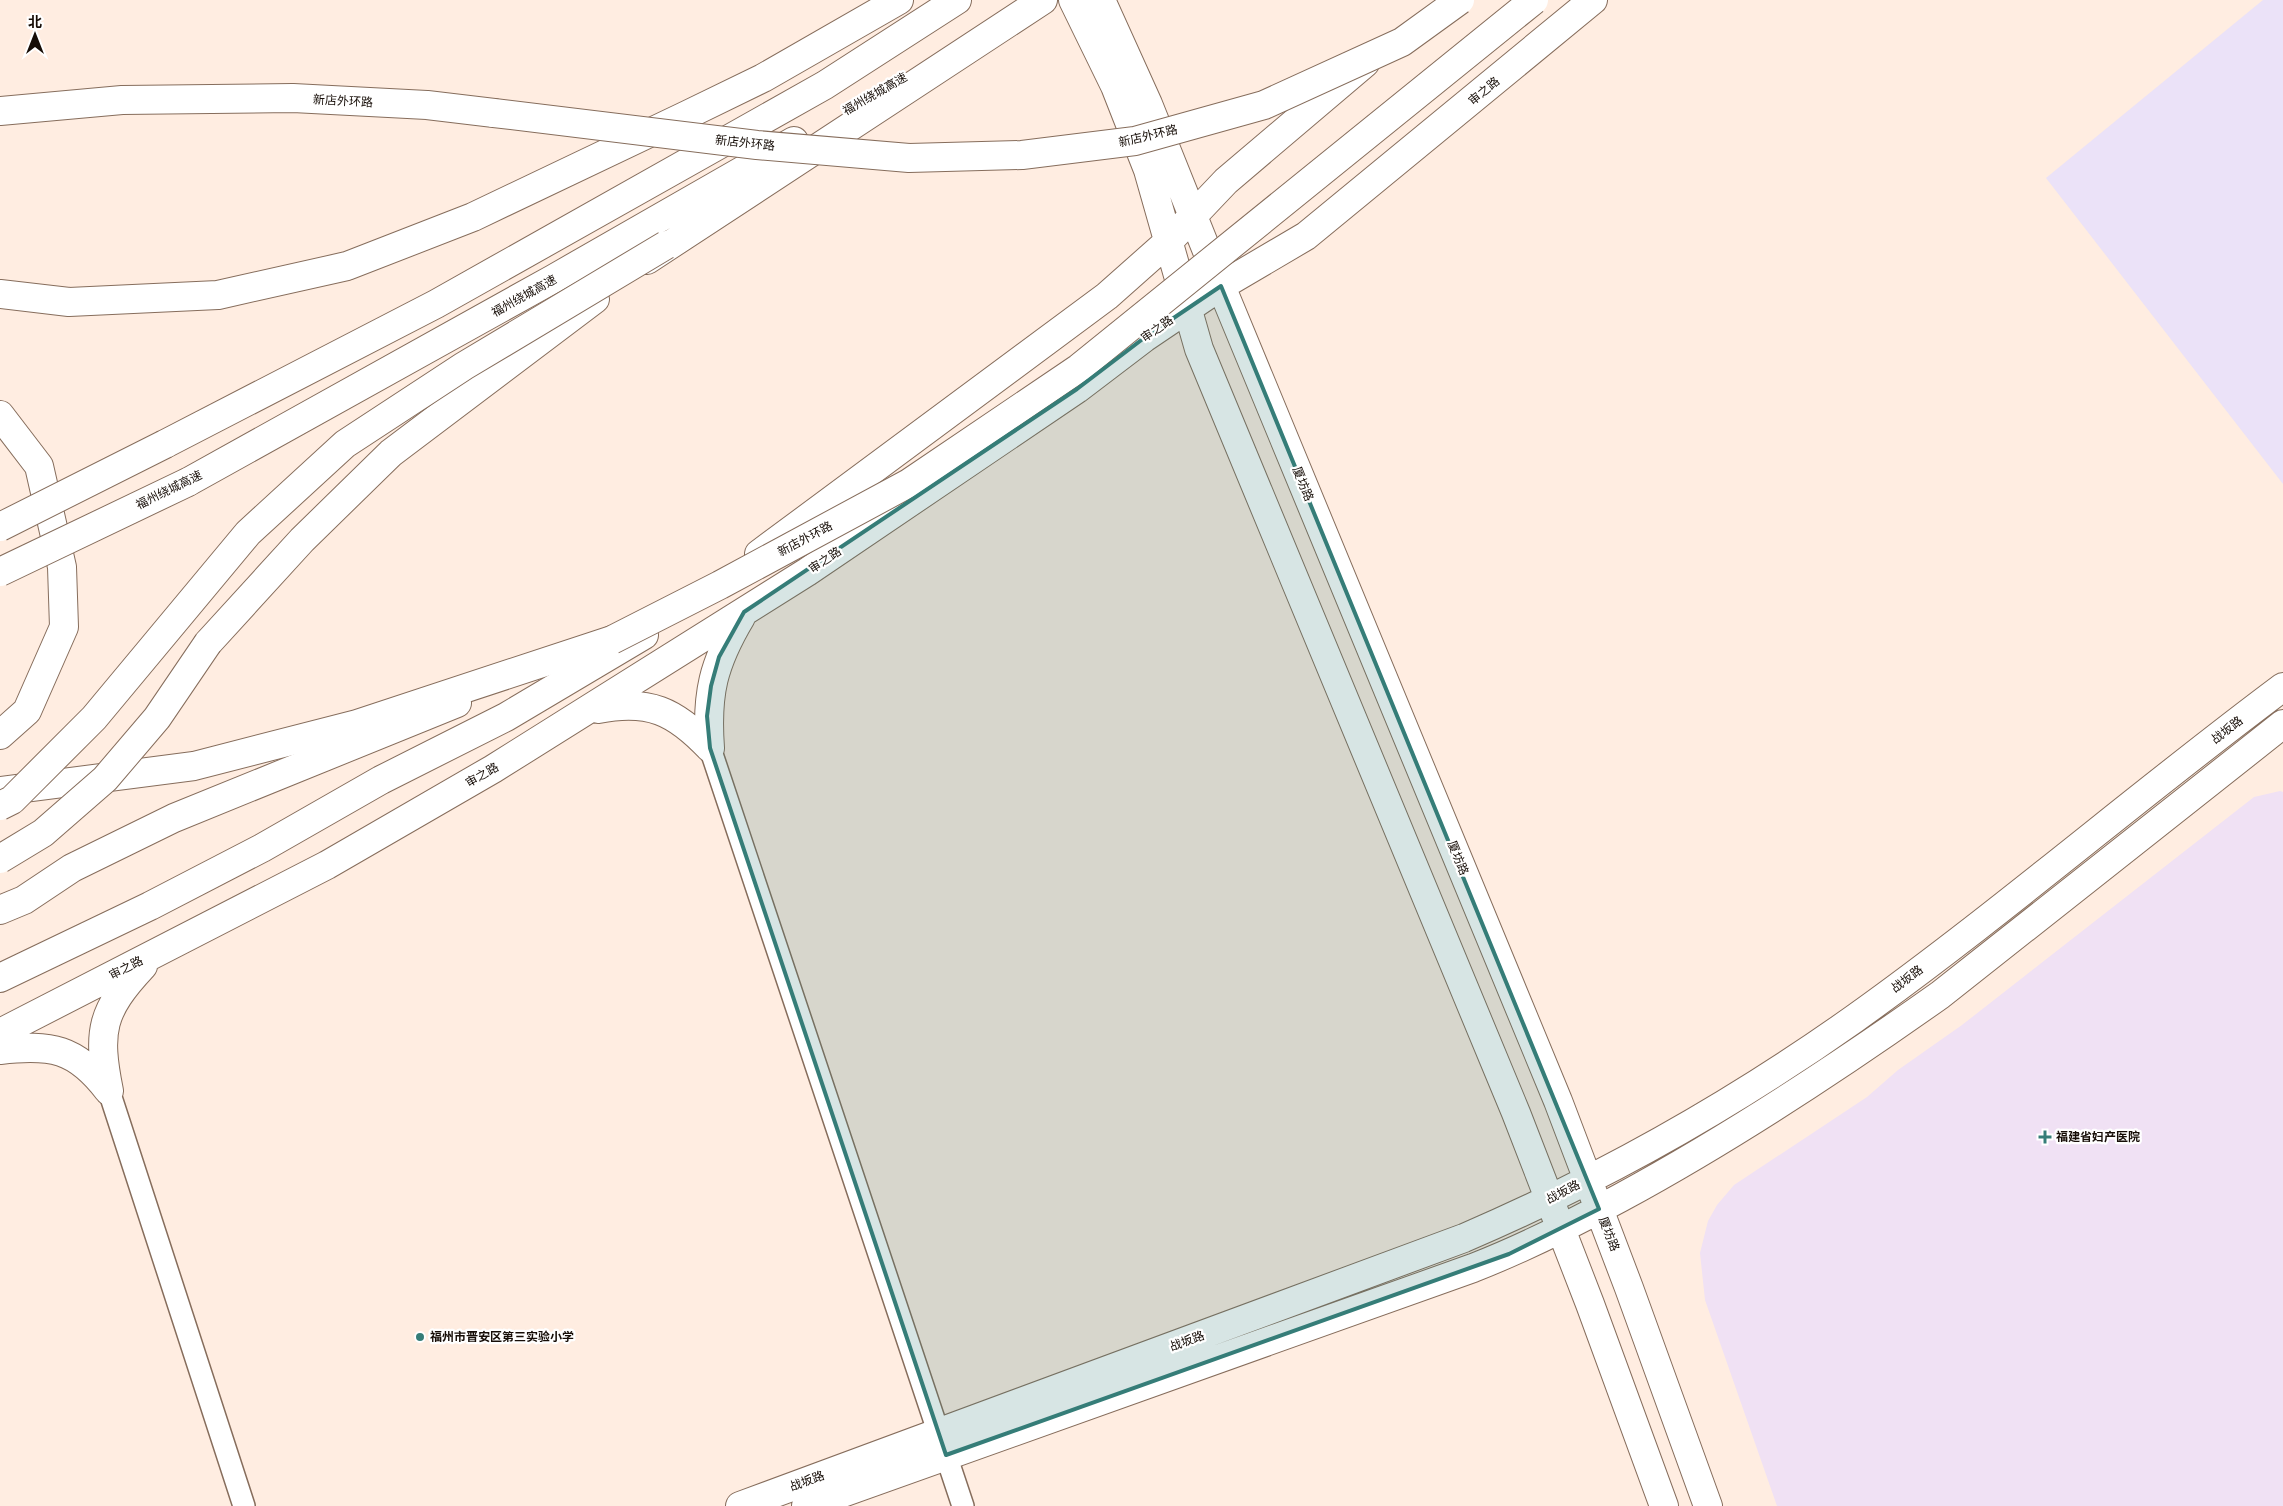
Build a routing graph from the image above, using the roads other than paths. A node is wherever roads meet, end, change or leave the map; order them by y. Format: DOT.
graph roads {
  1 [pos="899,0"];
  2 [pos="957,0"];
  3 [pos="1037,0"];
  4 [pos="1043,0"];
  5 [pos="1073,0"];
  6 [pos="1101,0"];
  7 [pos="1439,0"];
  8 [pos="1460,0"];
  9 [pos="1534,0"];
  10 [pos="1593,0"];
  11 [pos="0,111"];
  12 [pos="816,138"];
  13 [pos="1194,215"];
  14 [pos="1169,241"];
  15 [pos="666,245"];
  16 [pos="1221,286"];
  17 [pos="0,294"];
  18 [pos="1189,308"];
  19 [pos="0,415"];
  20 [pos="0,527"];
  21 [pos="0,572"];
  22 [pos="744,612"];
  23 [pos="612,640"];
  24 [pos="2283,687"];
  25 [pos="588,711"];
  26 [pos="2283,724"];
  27 [pos="0,735"];
  28 [pos="710,748"];
  29 [pos="0,791"];
  30 [pos="0,806"];
  31 [pos="0,859"];
  32 [pos="12,905"];
  33 [pos="154,954"];
  34 [pos="0,978"];
  35 [pos="0,1033"];
  36 [pos="0,1050"];
  37 [pos="109,1091"];
  38 [pos="1588,1179"];
  39 [pos="1549,1199"];
  40 [pos="1599,1209"];
  41 [pos="1561,1230"];
  42 [pos="943,1444"];
  43 [pos="244,1506"];
  44 [pos="740,1506"];
  45 [pos="806,1506"];
  46 [pos="963,1506"];
  47 [pos="1664,1506"];
  48 [pos="1708,1506"];
  1 -- 17 [label="main road"];
  2 -- 20 [label="main road, bridge"];
  3 -- 12 [label="main road, 福州绕城高速"];
  4 -- 12 [label="main road"];
  5 -- 14 [label="main road"];
  6 -- 13 [label="main road, 厦坊路"];
  7 -- 13 [label="main road"];
  8 -- 11 [label="main road, 新店外环路, bridge"];
  9 -- 23 [label="main road, 新店外环路, bridge"];
  10 -- 16 [label="main road, 审之路"];
  12 -- 15 [label="main road"];
  12 -- 21 [label="main road, 福州绕城高速, bridge"];
  13 -- 14 [label="main road"];
  13 -- 16 [label="main road, 厦坊路"];
  14 -- 18 [label="main road"];
  14 -- 34 [label="main road"];
  15 -- 30 [label="main road, bridge"];
  15 -- 31 [label="main road, bridge"];
  16 -- 18 [label="main road, 审之路"];
  16 -- 38 [label="main road, 厦坊路"];
  18 -- 22 [label="main road, 审之路"];
  18 -- 39 [label="main road"];
  19 -- 27 [label="main road"];
  22 -- 25 [label="main road, 审之路"];
  22 -- 28 [label="main road"];
  23 -- 29 [label="main road"];
  23 -- 32 [label="main road"];
  24 -- 38 [label="main road, 战坂路"];
  25 -- 28 [label="main road"];
  25 -- 33 [label="main road, 审之路"];
  26 -- 40 [label="main road, 战坂路"];
  28 -- 42 [label="street"];
  33 -- 35 [label="main road, 审之路"];
  33 -- 37 [label="main road"];
  36 -- 37 [label="main road"];
  37 -- 43 [label="street"];
  38 -- 39 [label="main road, 战坂路"];
  38 -- 40 [label="main road, 厦坊路"];
  39 -- 41 [label="main road"];
  39 -- 42 [label="main road, 战坂路"];
  40 -- 41 [label="main road, 战坂路"];
  40 -- 48 [label="main road, 厦坊路"];
  41 -- 42 [label="main road, 战坂路"];
  41 -- 47 [label="main road"];
  42 -- 44 [label="main road, 战坂路"];
  42 -- 45 [label="main road, 战坂路"];
  42 -- 46 [label="street"];
}
